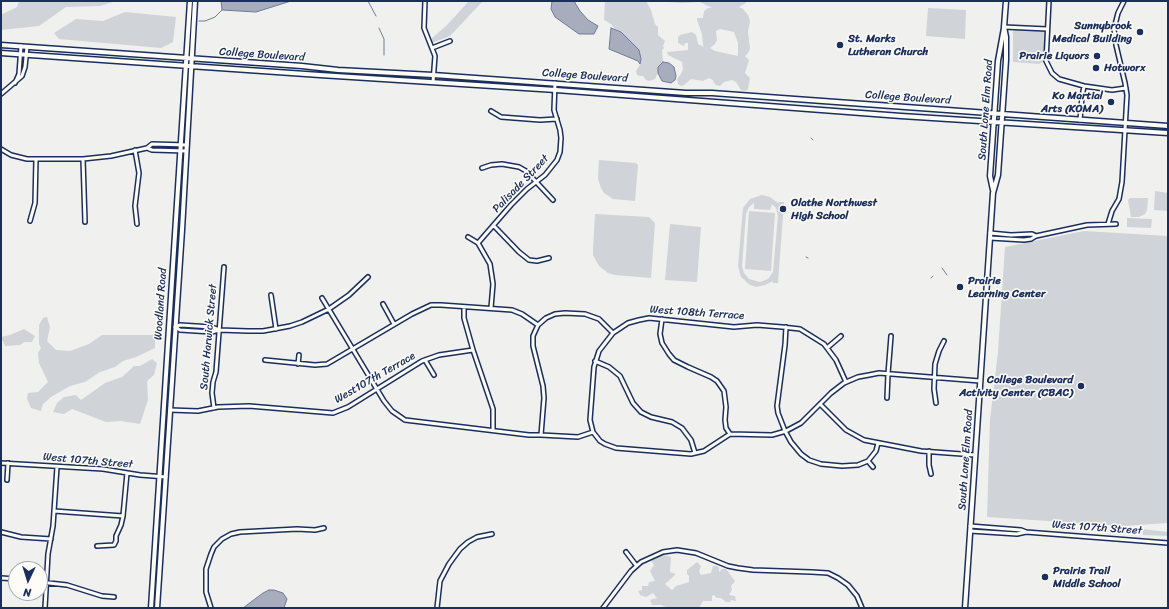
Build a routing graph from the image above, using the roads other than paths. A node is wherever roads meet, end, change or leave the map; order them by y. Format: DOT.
graph roads {
  1 [pos="190,1"];
  2 [pos="195,1"];
  3 [pos="425,1"];
  4 [pos="1006,1"];
  5 [pos="1049,1"];
  6 [pos="1124,1"];
  7 [pos="1004,27"];
  8 [pos="1047,29"];
  9 [pos="450,41"];
  10 [pos="1,45"];
  11 [pos="21,46"];
  12 [pos="27,47"];
  13 [pos="432,48"];
  14 [pos="1,53"];
  15 [pos="20,55"];
  16 [pos="26,55"];
  17 [pos="187,58"];
  18 [pos="192,59"];
  19 [pos="186,66"];
  20 [pos="192,67"];
  21 [pos="433,75"];
  22 [pos="433,82"];
  23 [pos="14,84"];
  24 [pos="555,84"];
  25 [pos="1084,86"];
  26 [pos="1126,88"];
  27 [pos="555,90"];
  28 [pos="1,94"];
  29 [pos="491,111"];
  30 [pos="994,114"];
  31 [pos="1002,114"];
  32 [pos="556,119"];
  33 [pos="1080,120"];
  34 [pos="994,122"];
  35 [pos="1002,122"];
  36 [pos="1125,124"];
  37 [pos="1168,126"];
  38 [pos="1125,130"];
  39 [pos="1168,133"];
  40 [pos="180,145"];
  41 [pos="187,145"];
  42 [pos="147,148"];
  43 [pos="1,149"];
  44 [pos="135,150"];
  45 [pos="180,151"];
  46 [pos="186,152"];
  47 [pos="36,159"];
  48 [pos="83,159"];
  49 [pos="482,168"];
  50 [pos="536,182"];
  51 [pos="993,193"];
  52 [pos="553,200"];
  53 [pos="30,221"];
  54 [pos="85,222"];
  55 [pos="137,224"];
  56 [pos="1108,224"];
  57 [pos="1116,224"];
  58 [pos="494,226"];
  59 [pos="990,236"];
  60 [pos="1036,236"];
  61 [pos="468,237"];
  62 [pos="478,243"];
  63 [pos="549,258"];
  64 [pos="224,267"];
  65 [pos="368,277"];
  66 [pos="271,295"];
  67 [pos="322,298"];
  68 [pos="383,304"];
  69 [pos="464,307"];
  70 [pos="491,308"];
  71 [pos="329,310"];
  72 [pos="662,319"];
  73 [pos="394,324"];
  74 [pos="538,325"];
  75 [pos="786,327"];
  76 [pos="175,328"];
  77 [pos="276,329"];
  78 [pos="219,330"];
  79 [pos="612,333"];
  80 [pos="841,336"];
  81 [pos="891,336"];
  82 [pos="944,341"];
  83 [pos="827,348"];
  84 [pos="353,349"];
  85 [pos="473,350"];
  86 [pos="299,355"];
  87 [pos="265,360"];
  88 [pos="425,360"];
  89 [pos="595,361"];
  90 [pos="298,364"];
  91 [pos="888,374"];
  92 [pos="434,375"];
  93 [pos="934,377"];
  94 [pos="980,381"];
  95 [pos="846,382"];
  96 [pos="377,389"];
  97 [pos="887,398"];
  98 [pos="936,403"];
  99 [pos="820,404"];
  100 [pos="214,408"];
  101 [pos="170,410"];
  102 [pos="493,430"];
  103 [pos="785,431"];
  104 [pos="593,432"];
  105 [pos="541,434"];
  106 [pos="730,434"];
  107 [pos="878,443"];
  108 [pos="929,451"];
  109 [pos="695,453"];
  110 [pos="975,455"];
  111 [pos="868,461"];
  112 [pos="1,463"];
  113 [pos="8,463"];
  114 [pos="57,466"];
  115 [pos="873,467"];
  116 [pos="127,473"];
  117 [pos="931,474"];
  118 [pos="159,476"];
  119 [pos="166,476"];
  120 [pos="7,480"];
  121 [pos="54,511"];
  122 [pos="123,516"];
  123 [pos="324,528"];
  124 [pos="970,529"];
  125 [pos="1,532"];
  126 [pos="492,534"];
  127 [pos="51,539"];
  128 [pos="1168,543"];
  129 [pos="97,546"];
  130 [pos="626,552"];
  131 [pos="48,561"];
  132 [pos="636,565"];
  133 [pos="48,583"];
  134 [pos="114,597"];
  135 [pos="150,608"];
  136 [pos="157,608"];
  137 [pos="211,608"];
  138 [pos="438,608"];
  139 [pos="604,608"];
  140 [pos="862,608"];
  141 [pos="965,608"];
  1 -- 17 [label="main road, Woodland Road"];
  2 -- 18 [label="main road, Woodland Road"];
  3 -- 13 [label="street"];
  4 -- 7 [label="main road, South Lone Elm Road"];
  5 -- 8 [label="street"];
  6 -- 26 [label="street"];
  7 -- 8 [label="street"];
  7 -- 30 [label="main road, South Lone Elm Road"];
  7 -- 31 [label="main road, South Lone Elm Road"];
  8 -- 25 [label="street"];
  9 -- 13 [label="street"];
  10 -- 11 [label="main road, College Boulevard"];
  11 -- 12 [label="main road, College Boulevard"];
  11 -- 15 [label="street"];
  12 -- 16 [label="street"];
  12 -- 17 [label="main road, College Boulevard"];
  13 -- 21 [label="street"];
  14 -- 15 [label="main road, College Boulevard"];
  15 -- 16 [label="main road, College Boulevard"];
  15 -- 23 [label="street"];
  16 -- 19 [label="main road, College Boulevard"];
  16 -- 23 [label="street"];
  17 -- 18 [label="main road, College Boulevard"];
  17 -- 19 [label="main road, Woodland Road"];
  18 -- 20 [label="main road, Woodland Road"];
  18 -- 21 [label="main road, College Boulevard"];
  19 -- 20 [label="main road, College Boulevard"];
  19 -- 40 [label="main road, Woodland Road"];
  20 -- 22 [label="main road, College Boulevard"];
  20 -- 41 [label="main road, Woodland Road"];
  21 -- 22 [label="street"];
  21 -- 24 [label="main road, College Boulevard"];
  22 -- 27 [label="main road, College Boulevard"];
  23 -- 28 [label="street"];
  24 -- 27 [label="street, Palisade Street"];
  24 -- 30 [label="main road, College Boulevard"];
  25 -- 26 [label="street"];
  25 -- 33 [label="street"];
  26 -- 36 [label="street"];
  27 -- 32 [label="street, Palisade Street"];
  27 -- 34 [label="main road, College Boulevard"];
  29 -- 32 [label="street"];
  30 -- 31 [label="main road, College Boulevard"];
  30 -- 34 [label="main road, South Lone Elm Road"];
  31 -- 33 [label="main road, College Boulevard"];
  31 -- 35 [label="main road, South Lone Elm Road"];
  32 -- 50 [label="street, Palisade Street"];
  33 -- 36 [label="main road, College Boulevard"];
  34 -- 35 [label="main road, College Boulevard"];
  34 -- 51 [label="main road, South Lone Elm Road"];
  35 -- 38 [label="main road, College Boulevard"];
  35 -- 51 [label="main road, South Lone Elm Road"];
  36 -- 37 [label="main road, College Boulevard"];
  36 -- 38 [label="street"];
  38 -- 39 [label="main road, College Boulevard"];
  38 -- 56 [label="street"];
  40 -- 41 [label="street"];
  40 -- 42 [label="street"];
  40 -- 45 [label="main road, Woodland Road"];
  41 -- 46 [label="main road, Woodland Road"];
  42 -- 44 [label="street"];
  42 -- 45 [label="street"];
  43 -- 47 [label="street"];
  44 -- 48 [label="street"];
  44 -- 55 [label="street"];
  45 -- 46 [label="street"];
  45 -- 118 [label="main road, Woodland Road"];
  46 -- 76 [label="main road, Woodland Road"];
  47 -- 48 [label="street"];
  47 -- 53 [label="street"];
  48 -- 54 [label="street"];
  49 -- 50 [label="street"];
  50 -- 52 [label="street"];
  50 -- 58 [label="street, Palisade Street"];
  51 -- 59 [label="main road, South Lone Elm Road"];
  56 -- 57 [label="street"];
  56 -- 60 [label="street"];
  58 -- 62 [label="street, Palisade Street"];
  58 -- 63 [label="street"];
  59 -- 60 [label="street"];
  59 -- 60 [label="street"];
  59 -- 94 [label="main road, South Lone Elm Road"];
  61 -- 62 [label="street"];
  62 -- 70 [label="street"];
  64 -- 78 [label="street, South Harwick Street"];
  65 -- 71 [label="street"];
  66 -- 77 [label="street"];
  67 -- 71 [label="street"];
  68 -- 73 [label="street"];
  69 -- 70 [label="street"];
  69 -- 73 [label="street"];
  69 -- 85 [label="street"];
  70 -- 74 [label="street"];
  71 -- 77 [label="street"];
  71 -- 84 [label="street"];
  72 -- 75 [label="street, West 108th Terrace"];
  72 -- 79 [label="street, West 108th Terrace"];
  72 -- 106 [label="street"];
  73 -- 84 [label="street"];
  74 -- 79 [label="street"];
  74 -- 105 [label="street"];
  75 -- 83 [label="street, West 108th Terrace"];
  75 -- 103 [label="street"];
  76 -- 78 [label="street"];
  76 -- 101 [label="main road, Woodland Road"];
  77 -- 78 [label="street"];
  78 -- 100 [label="street, South Harwick Street"];
  79 -- 89 [label="street"];
  80 -- 83 [label="street"];
  81 -- 91 [label="street"];
  82 -- 93 [label="street"];
  83 -- 95 [label="street, West 108th Terrace"];
  84 -- 90 [label="street"];
  84 -- 96 [label="street"];
  85 -- 88 [label="street, West107th Terrace"];
  85 -- 102 [label="street"];
  86 -- 90 [label="street"];
  87 -- 90 [label="street"];
  88 -- 92 [label="street"];
  88 -- 96 [label="street, West107th Terrace"];
  89 -- 104 [label="street"];
  89 -- 109 [label="street"];
  91 -- 93 [label="street"];
  91 -- 95 [label="street"];
  91 -- 97 [label="street"];
  93 -- 94 [label="street"];
  93 -- 98 [label="street"];
  94 -- 110 [label="main road, South Lone Elm Road"];
  95 -- 99 [label="street"];
  96 -- 100 [label="street, West107th Terrace"];
  96 -- 102 [label="street"];
  99 -- 103 [label="street"];
  99 -- 107 [label="street"];
  100 -- 101 [label="street, West107th Terrace"];
  101 -- 119 [label="main road, Woodland Road"];
  102 -- 105 [label="street"];
  103 -- 106 [label="street"];
  103 -- 111 [label="street"];
  104 -- 105 [label="street"];
  104 -- 109 [label="street"];
  106 -- 109 [label="street"];
  107 -- 108 [label="street"];
  107 -- 111 [label="street"];
  108 -- 110 [label="street"];
  108 -- 117 [label="street"];
  110 -- 124 [label="main road, South Lone Elm Road"];
  111 -- 115 [label="street"];
  112 -- 113 [label="street, West 107th Street"];
  113 -- 114 [label="street, West 107th Street"];
  113 -- 120 [label="street"];
  114 -- 116 [label="street, West 107th Street"];
  114 -- 121 [label="street"];
  116 -- 118 [label="street, West 107th Street"];
  116 -- 122 [label="street"];
  118 -- 119 [label="street, West 107th Street"];
  118 -- 135 [label="main road, Woodland Road"];
  119 -- 136 [label="main road, Woodland Road"];
  121 -- 122 [label="street"];
  121 -- 127 [label="street"];
  122 -- 129 [label="street"];
  123 -- 137 [label="street"];
  124 -- 128 [label="street, West 107th Street"];
  124 -- 141 [label="main road, South Lone Elm Road"];
  125 -- 127 [label="street"];
  126 -- 138 [label="street"];
  127 -- 131 [label="street"];
  130 -- 132 [label="street"];
  132 -- 139 [label="street"];
  132 -- 140 [label="street"];
  133 -- 134 [label="street"];
}
